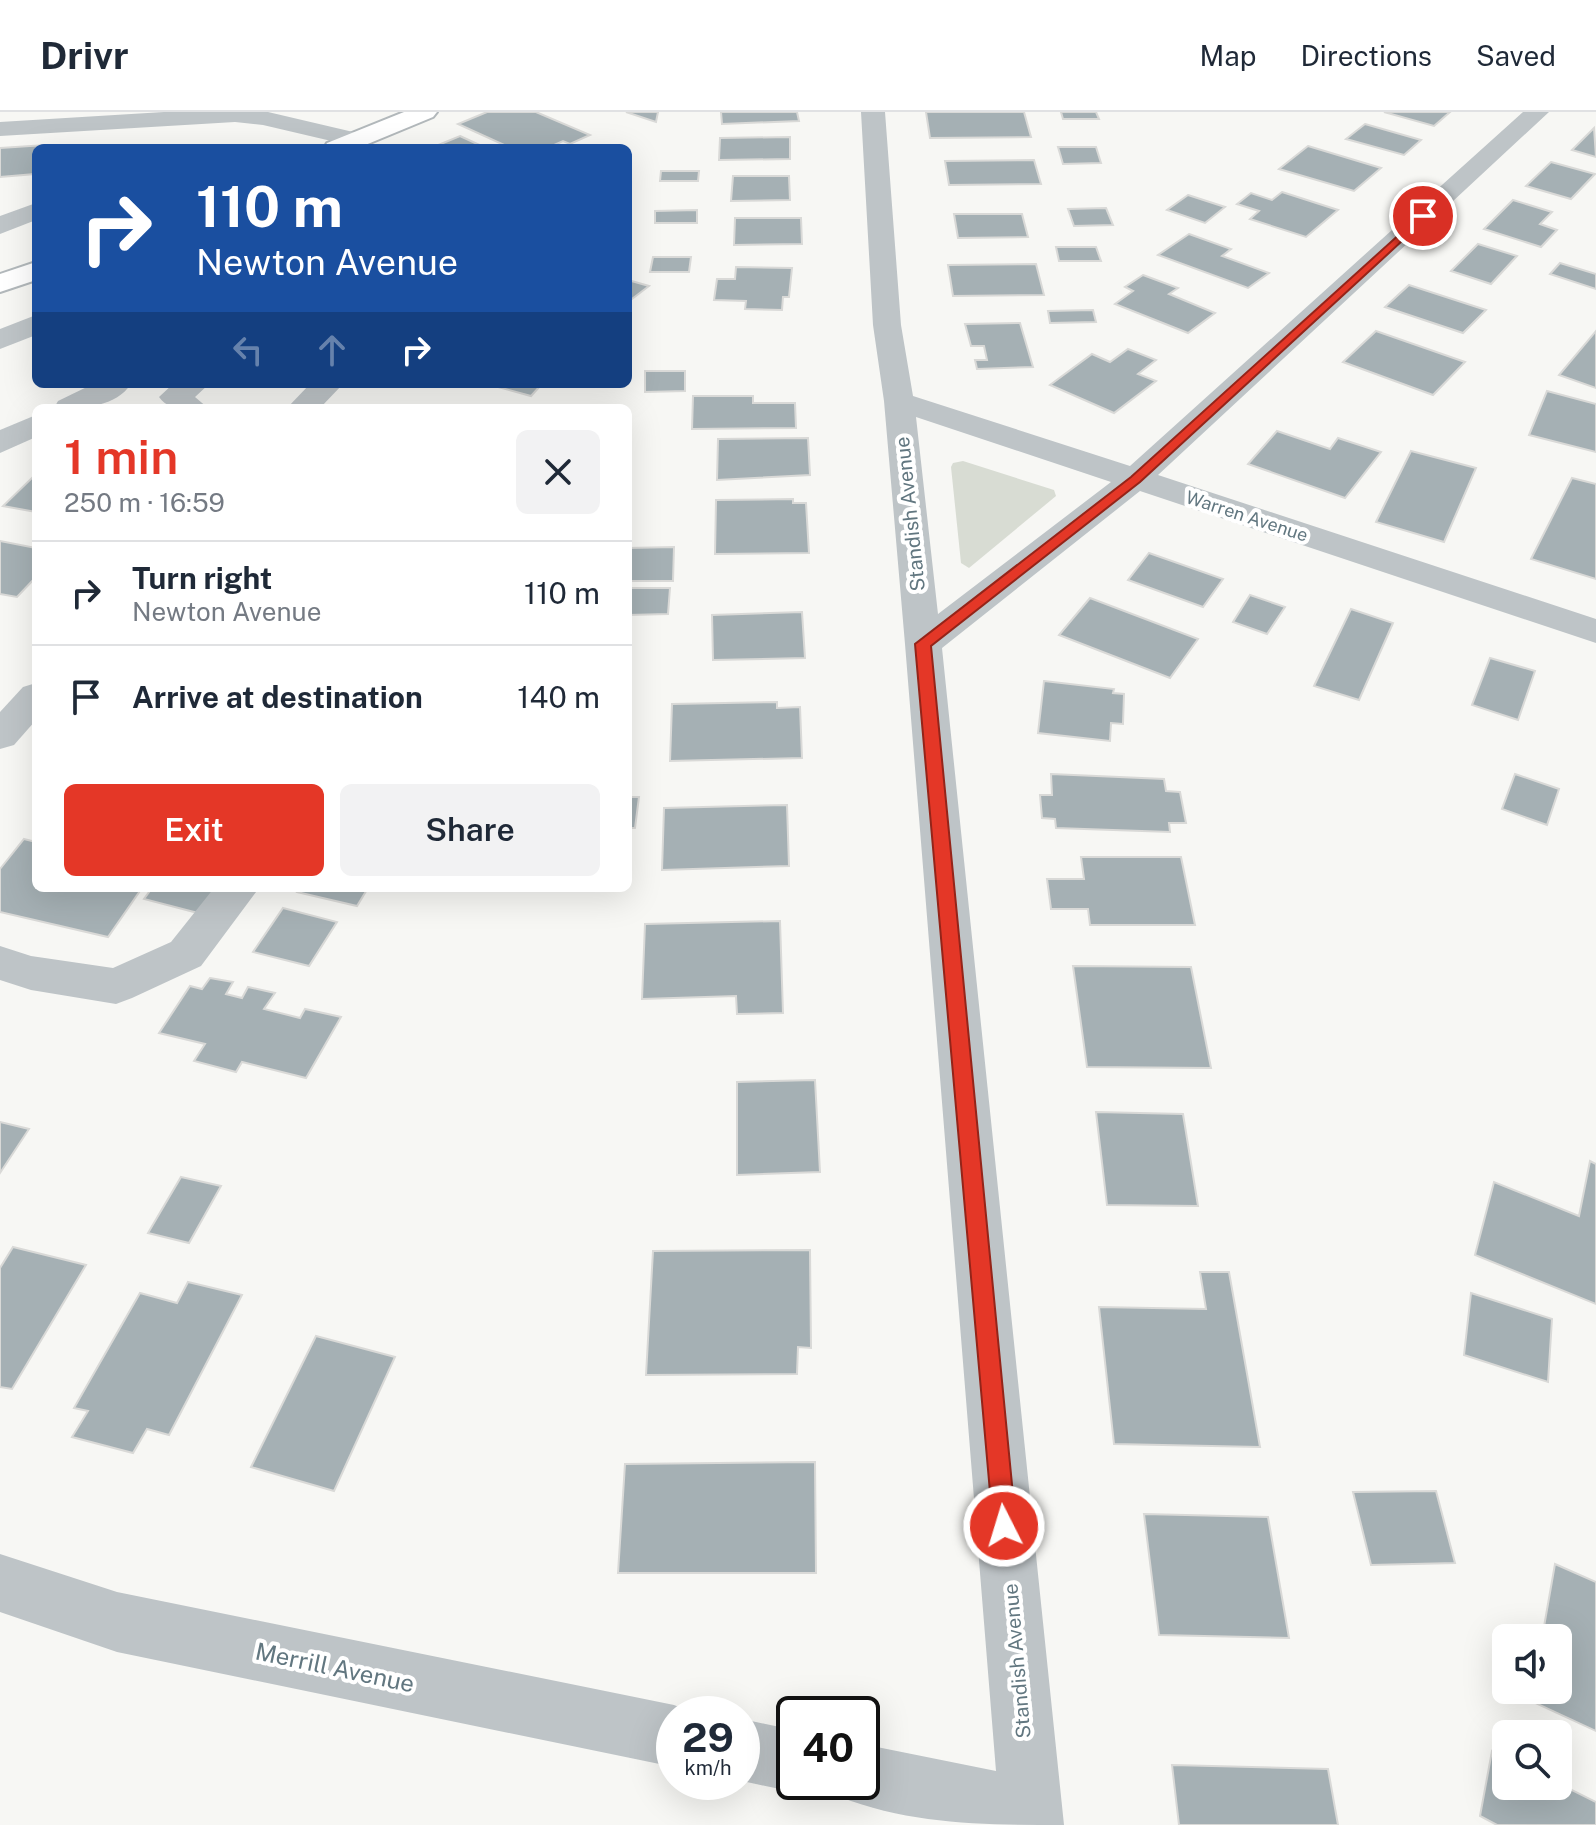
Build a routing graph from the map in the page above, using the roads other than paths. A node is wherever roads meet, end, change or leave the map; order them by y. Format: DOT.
graph roads {
  1 [pos="425,112"];
  2 [pos="873,112"];
  3 [pos="1537,112"];
  4 [pos="235,114"];
  5 [pos="125,122"];
  6 [pos="0,129"];
  7 [pos="111,144"];
  8 [pos="347,144"];
  9 [pos="32,213"];
  10 [pos="0,226"];
  11 [pos="32,272"];
  12 [pos="0,284"];
  13 [pos="32,326"];
  14 [pos="0,340"];
  15 [pos="108,388"];
  16 [pos="324,388"];
  17 [pos="899,401"];
  18 [pos="77,404"];
  19 [pos="306,404"];
  20 [pos="32,426"];
  21 [pos="0,443"];
  22 [pos="1135,479"];
  23 [pos="1596,631"];
  24 [pos="923,644"];
  25 [pos="32,700"];
  26 [pos="0,736"];
  27 [pos="235,892"];
  28 [pos="0,963"];
  29 [pos="0,1583"];
  30 [pos="656,1732"];
  31 [pos="880,1779"];
  32 [pos="1031,1817"];
  1 -- 8 [label="main road"];
  2 -- 17 [label="street, Standish Avenue"];
  3 -- 22 [label="street"];
  4 -- 5 [label="street"];
  4 -- 8 [label="street"];
  5 -- 6 [label="street"];
  5 -- 7 [label="street"];
  9 -- 10 [label="street"];
  11 -- 12 [label="main road"];
  13 -- 14 [label="street"];
  15 -- 18 [label="street"];
  16 -- 19 [label="street"];
  17 -- 22 [label="street, Warren Avenue"];
  17 -- 24 [label="street, Standish Avenue"];
  20 -- 21 [label="street"];
  22 -- 23 [label="street, Warren Avenue"];
  22 -- 24 [label="street"];
  24 -- 32 [label="street, Standish Avenue"];
  25 -- 26 [label="street"];
  27 -- 28 [label="street"];
  29 -- 30 [label="street, Merrill Avenue"];
  31 -- 32 [label="street"];
}
